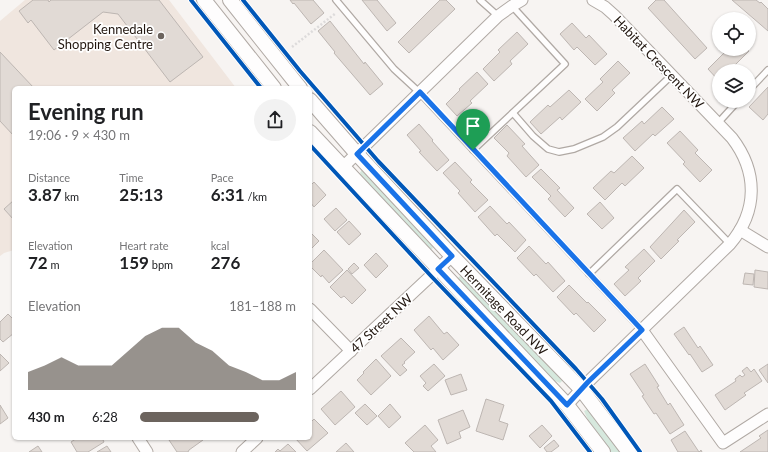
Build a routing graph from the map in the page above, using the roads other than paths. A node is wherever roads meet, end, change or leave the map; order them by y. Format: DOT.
graph roads {
  1 [pos="204,0"];
  2 [pos="230,0"];
  3 [pos="336,0"];
  4 [pos="480,0"];
  5 [pos="592,0"];
  6 [pos="517,3"];
  7 [pos="498,16"];
  8 [pos="768,70"];
  9 [pos="672,75"];
  10 [pos="756,83"];
  11 [pos="272,86"];
  12 [pos="298,86"];
  13 [pos="420,92"];
  14 [pos="312,102"];
  15 [pos="732,108"];
  16 [pos="513,113"];
  17 [pos="718,123"];
  18 [pos="312,134"];
  19 [pos="473,150"];
  20 [pos="357,154"];
  21 [pos="343,167"];
  22 [pos="740,230"];
  23 [pos="730,244"];
  24 [pos="768,247"];
  25 [pos="452,256"];
  26 [pos="438,269"];
  27 [pos="589,274"];
  28 [pos="312,311"];
  29 [pos="642,330"];
  30 [pos="351,351"];
  31 [pos="312,387"];
  32 [pos="582,390"];
  33 [pos="567,405"];
  34 [pos="768,414"];
  35 [pos="139,440"];
  36 [pos="255,440"];
  37 [pos="147,452"];
  38 [pos="242,452"];
  39 [pos="603,452"];
  40 [pos="629,452"];
  1 -- 11 [label="street"];
  2 -- 12 [label="street"];
  3 -- 13 [label="lane"];
  4 -- 7 [label="lane"];
  5 -- 9 [label="street, Habitat Crescent NW"];
  6 -- 7 [label="street"];
  6 -- 16 [label="lane"];
  7 -- 13 [label="street"];
  8 -- 10 [label="lane"];
  9 -- 16 [label="lane"];
  9 -- 17 [label="street, Habitat Crescent NW"];
  13 -- 19 [label="lane"];
  13 -- 20 [label="street"];
  14 -- 20 [label="street, Hermitage Road NW"];
  15 -- 17 [label="lane"];
  16 -- 19 [label="lane"];
  17 -- 22 [label="street, Habitat Crescent NW"];
  18 -- 21 [label="street, Hermitage Road NW"];
  19 -- 27 [label="lane"];
  20 -- 21 [label="street"];
  20 -- 25 [label="street, Hermitage Road NW"];
  21 -- 26 [label="street, Hermitage Road NW"];
  22 -- 23 [label="street, Habitat Crescent NW"];
  22 -- 24 [label="street"];
  23 -- 27 [label="lane"];
  23 -- 29 [label="street, Habitat Crescent NW"];
  25 -- 26 [label="street, 47 Street NW"];
  25 -- 32 [label="street, Hermitage Road NW"];
  26 -- 30 [label="street, 47 Street NW"];
  26 -- 33 [label="street, Hermitage Road NW"];
  27 -- 29 [label="lane"];
  28 -- 30 [label="street"];
  29 -- 32 [label="street, Habitat Crescent NW"];
  29 -- 34 [label="street"];
  30 -- 31 [label="street, 47 Street NW"];
  32 -- 33 [label="street, Habitat Crescent NW"];
  32 -- 40 [label="street, Hermitage Road NW"];
  33 -- 39 [label="street, Hermitage Road NW"];
  35 -- 37 [label="street"];
  36 -- 38 [label="street"];
}
